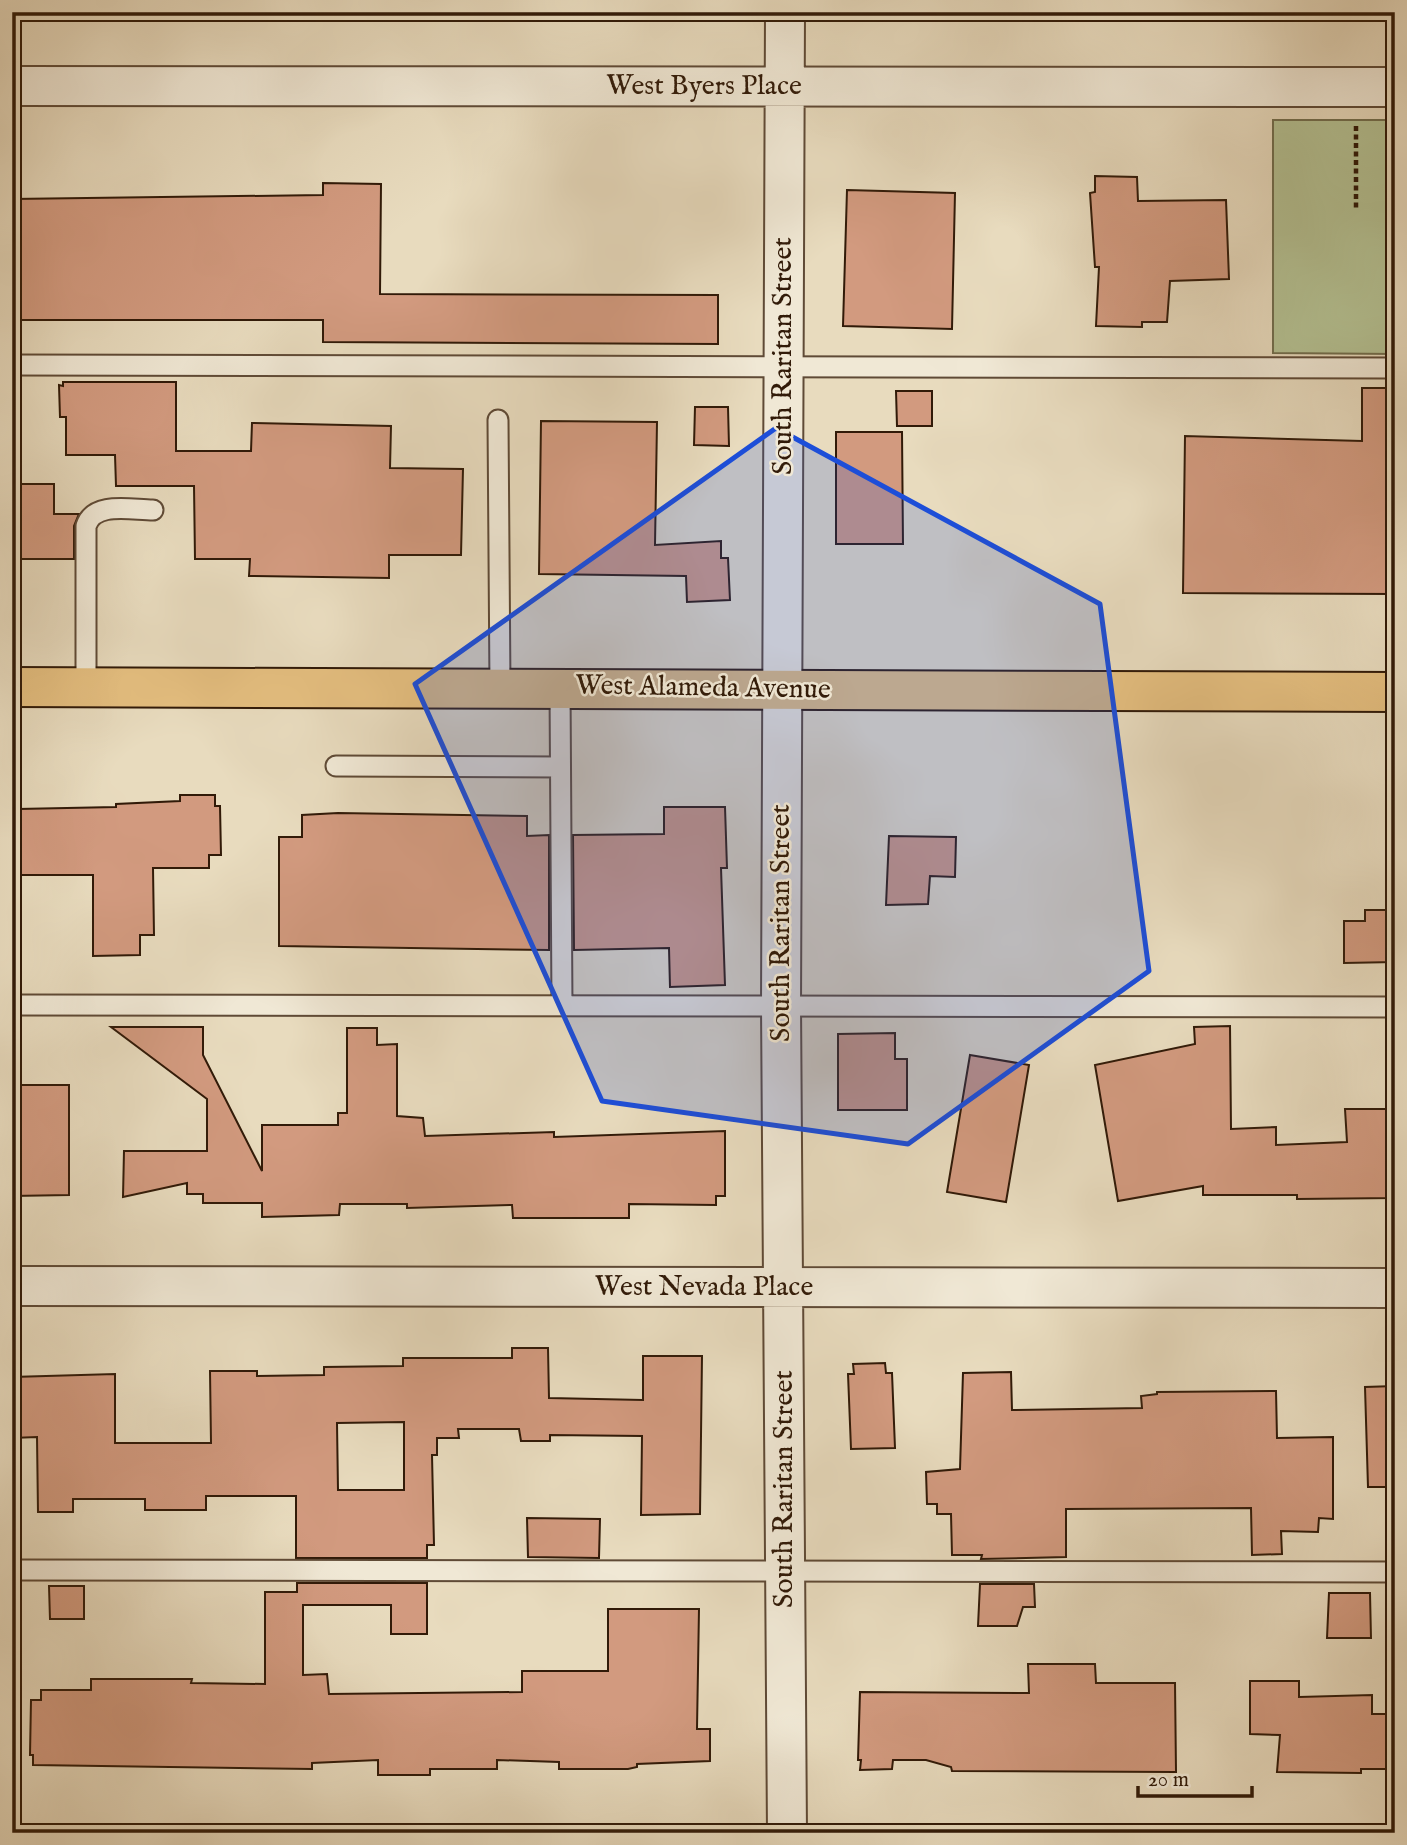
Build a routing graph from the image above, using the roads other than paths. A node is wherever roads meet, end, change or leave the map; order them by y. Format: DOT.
graph roads {
  1 [pos="785,12"];
  2 [pos="12,86"];
  3 [pos="785,86"];
  4 [pos="1395,87"];
  5 [pos="12,365"];
  6 [pos="783,368"];
  7 [pos="1395,368"];
  8 [pos="498,420"];
  9 [pos="153,510"];
  10 [pos="12,687"];
  11 [pos="86,687"];
  12 [pos="500,687"];
  13 [pos="560,687"];
  14 [pos="781,690"];
  15 [pos="1395,692"];
  16 [pos="336,766"];
  17 [pos="560,767"];
  18 [pos="12,1005"];
  19 [pos="562,1006"];
  20 [pos="781,1006"];
  21 [pos="1395,1007"];
  22 [pos="12,1286"];
  23 [pos="783,1287"];
  24 [pos="1395,1289"];
  25 [pos="12,1570"];
  26 [pos="784,1570"];
  27 [pos="1395,1572"];
  28 [pos="787,1833"];
  1 -- 3 [label="street, South Raritan Street"];
  2 -- 3 [label="street, West Byers Place"];
  3 -- 4 [label="street, West Byers Place"];
  3 -- 6 [label="street, South Raritan Street"];
  5 -- 6 [label="lane"];
  6 -- 7 [label="lane"];
  6 -- 14 [label="street, South Raritan Street"];
  8 -- 12 [label="lane"];
  9 -- 11 [label="lane"];
  10 -- 11 [label="main road, West Alameda Avenue"];
  11 -- 12 [label="main road, West Alameda Avenue"];
  12 -- 13 [label="main road, West Alameda Avenue"];
  13 -- 14 [label="main road, West Alameda Avenue"];
  13 -- 17 [label="lane"];
  14 -- 15 [label="main road, West Alameda Avenue"];
  14 -- 20 [label="street, South Raritan Street"];
  16 -- 17 [label="lane"];
  17 -- 19 [label="lane"];
  18 -- 19 [label="lane"];
  19 -- 20 [label="lane"];
  20 -- 21 [label="lane"];
  20 -- 23 [label="street, South Raritan Street"];
  22 -- 23 [label="street, West Nevada Place"];
  23 -- 24 [label="street, West Nevada Place"];
  23 -- 26 [label="street, South Raritan Street"];
  25 -- 26 [label="lane"];
  26 -- 27 [label="lane"];
  26 -- 28 [label="street, South Raritan Street"];
}
